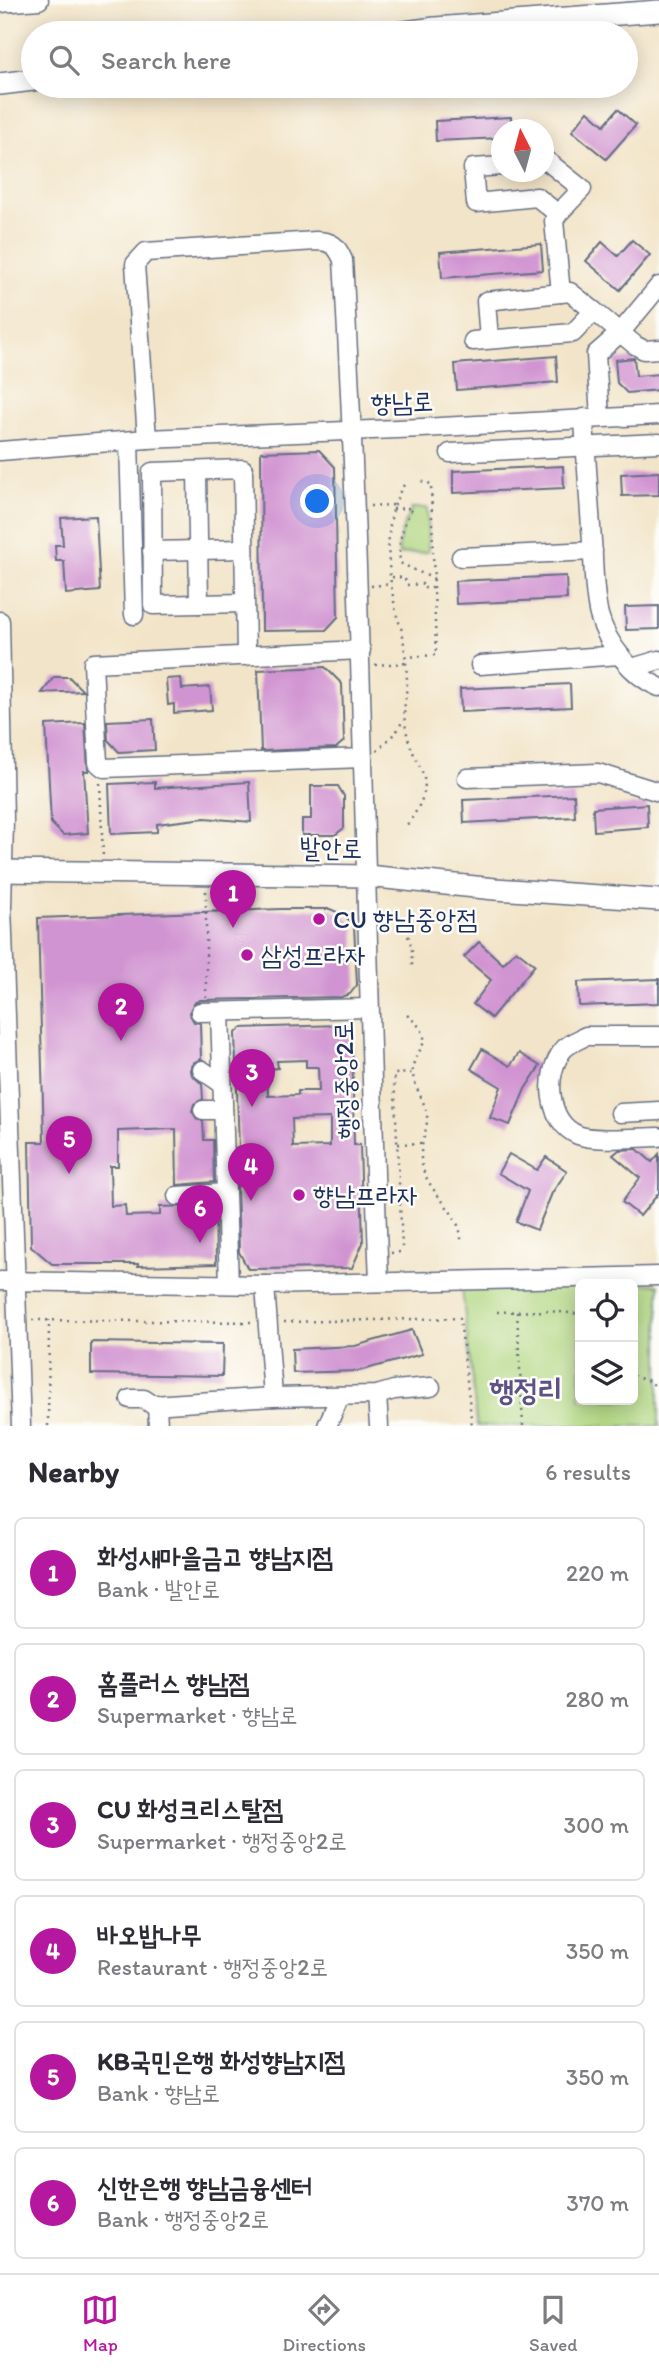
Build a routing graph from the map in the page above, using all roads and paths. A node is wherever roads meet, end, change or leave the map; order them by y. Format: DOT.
graph roads {
  1 [pos="38,0"];
  2 [pos="0,3"];
  3 [pos="659,11"];
  4 [pos="527,21"];
  5 [pos="21,81"];
  6 [pos="0,84"];
  7 [pos="491,167"];
  8 [pos="554,167"];
  9 [pos="558,215"];
  10 [pos="659,286"];
  11 [pos="561,293"];
  12 [pos="594,311"];
  13 [pos="620,333"];
  14 [pos="659,349"];
  15 [pos="659,415"];
  16 [pos="592,417"];
  17 [pos="353,430"];
  18 [pos="138,440"];
  19 [pos="659,443"];
  20 [pos="586,447"];
  21 [pos="0,451"];
  22 [pos="450,453"];
  23 [pos="197,471"];
  24 [pos="421,481"];
  25 [pos="404,485"];
  26 [pos="356,506"];
  27 [pos="394,507"];
  28 [pos="244,549"];
  29 [pos="198,550"];
  30 [pos="152,551"];
  31 [pos="593,551"];
  32 [pos="461,557"];
  33 [pos="392,577"];
  34 [pos="434,579"];
  35 [pos="393,584"];
  36 [pos="359,586"];
  37 [pos="434,587"];
  38 [pos="245,603"];
  39 [pos="199,604"];
  40 [pos="134,615"];
  41 [pos="0,621"];
  42 [pos="246,656"];
  43 [pos="405,657"];
  44 [pos="361,658"];
  45 [pos="659,660"];
  46 [pos="626,661"];
  47 [pos="405,663"];
  48 [pos="480,664"];
  49 [pos="659,687"];
  50 [pos="404,719"];
  51 [pos="385,743"];
  52 [pos="363,758"];
  53 [pos="100,766"];
  54 [pos="467,778"];
  55 [pos="659,793"];
  56 [pos="408,825"];
  57 [pos="1,872"];
  58 [pos="104,873"];
  59 [pos="206,874"];
  60 [pos="368,876"];
  61 [pos="659,900"];
  62 [pos="408,936"];
  63 [pos="412,968"];
  64 [pos="369,1008"];
  65 [pos="209,1012"];
  66 [pos="407,1015"];
  67 [pos="659,1036"];
  68 [pos="202,1070"];
  69 [pos="413,1073"];
  70 [pos="222,1084"];
  71 [pos="203,1110"];
  72 [pos="223,1110"];
  73 [pos="659,1111"];
  74 [pos="621,1113"];
  75 [pos="659,1137"];
  76 [pos="422,1143"];
  77 [pos="398,1144"];
  78 [pos="177,1196"];
  79 [pos="223,1200"];
  80 [pos="461,1243"];
  81 [pos="378,1253"];
  82 [pos="659,1276"];
  83 [pos="9,1282"];
  84 [pos="379,1282"];
  85 [pos="229,1284"];
  86 [pos="265,1285"];
  87 [pos="498,1312"];
  88 [pos="517,1312"];
  89 [pos="575,1314"];
  90 [pos="18,1320"];
  91 [pos="49,1320"];
  92 [pos="268,1322"];
  93 [pos="638,1378"];
  94 [pos="431,1387"];
  95 [pos="659,1389"];
  96 [pos="377,1395"];
  97 [pos="340,1396"];
  98 [pos="273,1397"];
  99 [pos="130,1399"];
  100 [pos="157,1404"];
  101 [pos="21,1426"];
  102 [pos="48,1426"];
  103 [pos="158,1426"];
  104 [pos="327,1426"];
  105 [pos="379,1426"];
  106 [pos="472,1426"];
  107 [pos="523,1426"];
  1 -- 2 [label="street"];
  3 -- 4 [label="main road"];
  5 -- 6 [label="main road"];
  7 -- 9 [label="street"];
  8 -- 9 [label="street"];
  9 -- 11 [label="street"];
  10 -- 13 [label="street"];
  11 -- 12 [label="street"];
  11 -- 12 [label="street"];
  12 -- 13 [label="street"];
  13 -- 14 [label="street"];
  13 -- 16 [label="street"];
  15 -- 16 [label="street, 향남로"];
  16 -- 17 [label="street, 향남로"];
  16 -- 20 [label="street"];
  17 -- 18 [label="street, 향남로"];
  17 -- 18 [label="street, 행정중앙2로"];
  17 -- 26 [label="street, 행정중앙2로"];
  18 -- 21 [label="street, 향남로"];
  18 -- 40 [label="street, 행정중앙2로"];
  19 -- 20 [label="street"];
  20 -- 22 [label="street"];
  20 -- 31 [label="street"];
  23 -- 28 [label="street"];
  23 -- 29 [label="street"];
  23 -- 30 [label="street"];
  24 -- 34 [label="path"];
  25 -- 27 [label="path"];
  26 -- 27 [label="path"];
  26 -- 36 [label="street, 행정중앙2로"];
  27 -- 33 [label="path"];
  27 -- 34 [label="path"];
  28 -- 29 [label="street"];
  28 -- 38 [label="street"];
  29 -- 30 [label="street"];
  29 -- 39 [label="street"];
  30 -- 39 [label="street"];
  31 -- 32 [label="street"];
  31 -- 46 [label="street"];
  33 -- 35 [label="path"];
  33 -- 37 [label="path"];
  34 -- 37 [label="path"];
  35 -- 36 [label="path"];
  35 -- 43 [label="path"];
  36 -- 44 [label="street, 행정중앙2로"];
  37 -- 43 [label="path"];
  38 -- 39 [label="street"];
  38 -- 42 [label="street"];
  41 -- 57 [label="street"];
  42 -- 44 [label="street"];
  42 -- 53 [label="street"];
  43 -- 47 [label="path"];
  44 -- 47 [label="path"];
  44 -- 52 [label="street, 행정중앙2로"];
  45 -- 46 [label="street"];
  46 -- 48 [label="street"];
  46 -- 49 [label="street"];
  47 -- 50 [label="path"];
  50 -- 51 [label="path"];
  50 -- 56 [label="path"];
  52 -- 53 [label="street"];
  52 -- 60 [label="street, 행정중앙2로"];
  53 -- 58 [label="path"];
  54 -- 55 [label="street"];
  57 -- 58 [label="main road, 발안로"];
  57 -- 83 [label="street"];
  58 -- 59 [label="main road, 발안로"];
  59 -- 60 [label="main road, 발안로"];
  59 -- 65 [label="path"];
  60 -- 61 [label="main road, 발안로"];
  60 -- 64 [label="street, 행정중앙2로"];
  62 -- 63 [label="path"];
  64 -- 65 [label="street"];
  64 -- 81 [label="street, 행정중앙2로"];
  65 -- 70 [label="street"];
  66 -- 69 [label="path"];
  67 -- 75 [label="street"];
  68 -- 70 [label="street"];
  69 -- 76 [label="path"];
  69 -- 77 [label="path"];
  70 -- 72 [label="street"];
  71 -- 72 [label="street"];
  72 -- 79 [label="street"];
  73 -- 74 [label="street"];
  76 -- 77 [label="path"];
  76 -- 80 [label="path"];
  77 -- 81 [label="path"];
  78 -- 79 [label="street"];
  79 -- 85 [label="street"];
  81 -- 84 [label="street, 행정중앙2로"];
  82 -- 84 [label="street"];
  83 -- 85 [label="street"];
  83 -- 90 [label="street"];
  84 -- 86 [label="street"];
  85 -- 86 [label="street"];
  86 -- 92 [label="street"];
  87 -- 88 [label="path"];
  88 -- 89 [label="path"];
  88 -- 107 [label="path"];
  90 -- 91 [label="path"];
  90 -- 101 [label="street"];
  91 -- 92 [label="path"];
  91 -- 102 [label="path"];
  92 -- 98 [label="street"];
  92 -- 106 [label="path"];
  93 -- 95 [label="path"];
  94 -- 96 [label="street"];
  96 -- 97 [label="street"];
  96 -- 105 [label="street"];
  97 -- 98 [label="street"];
  97 -- 104 [label="street"];
  98 -- 100 [label="street"];
  99 -- 100 [label="street"];
  100 -- 103 [label="street"];
}
